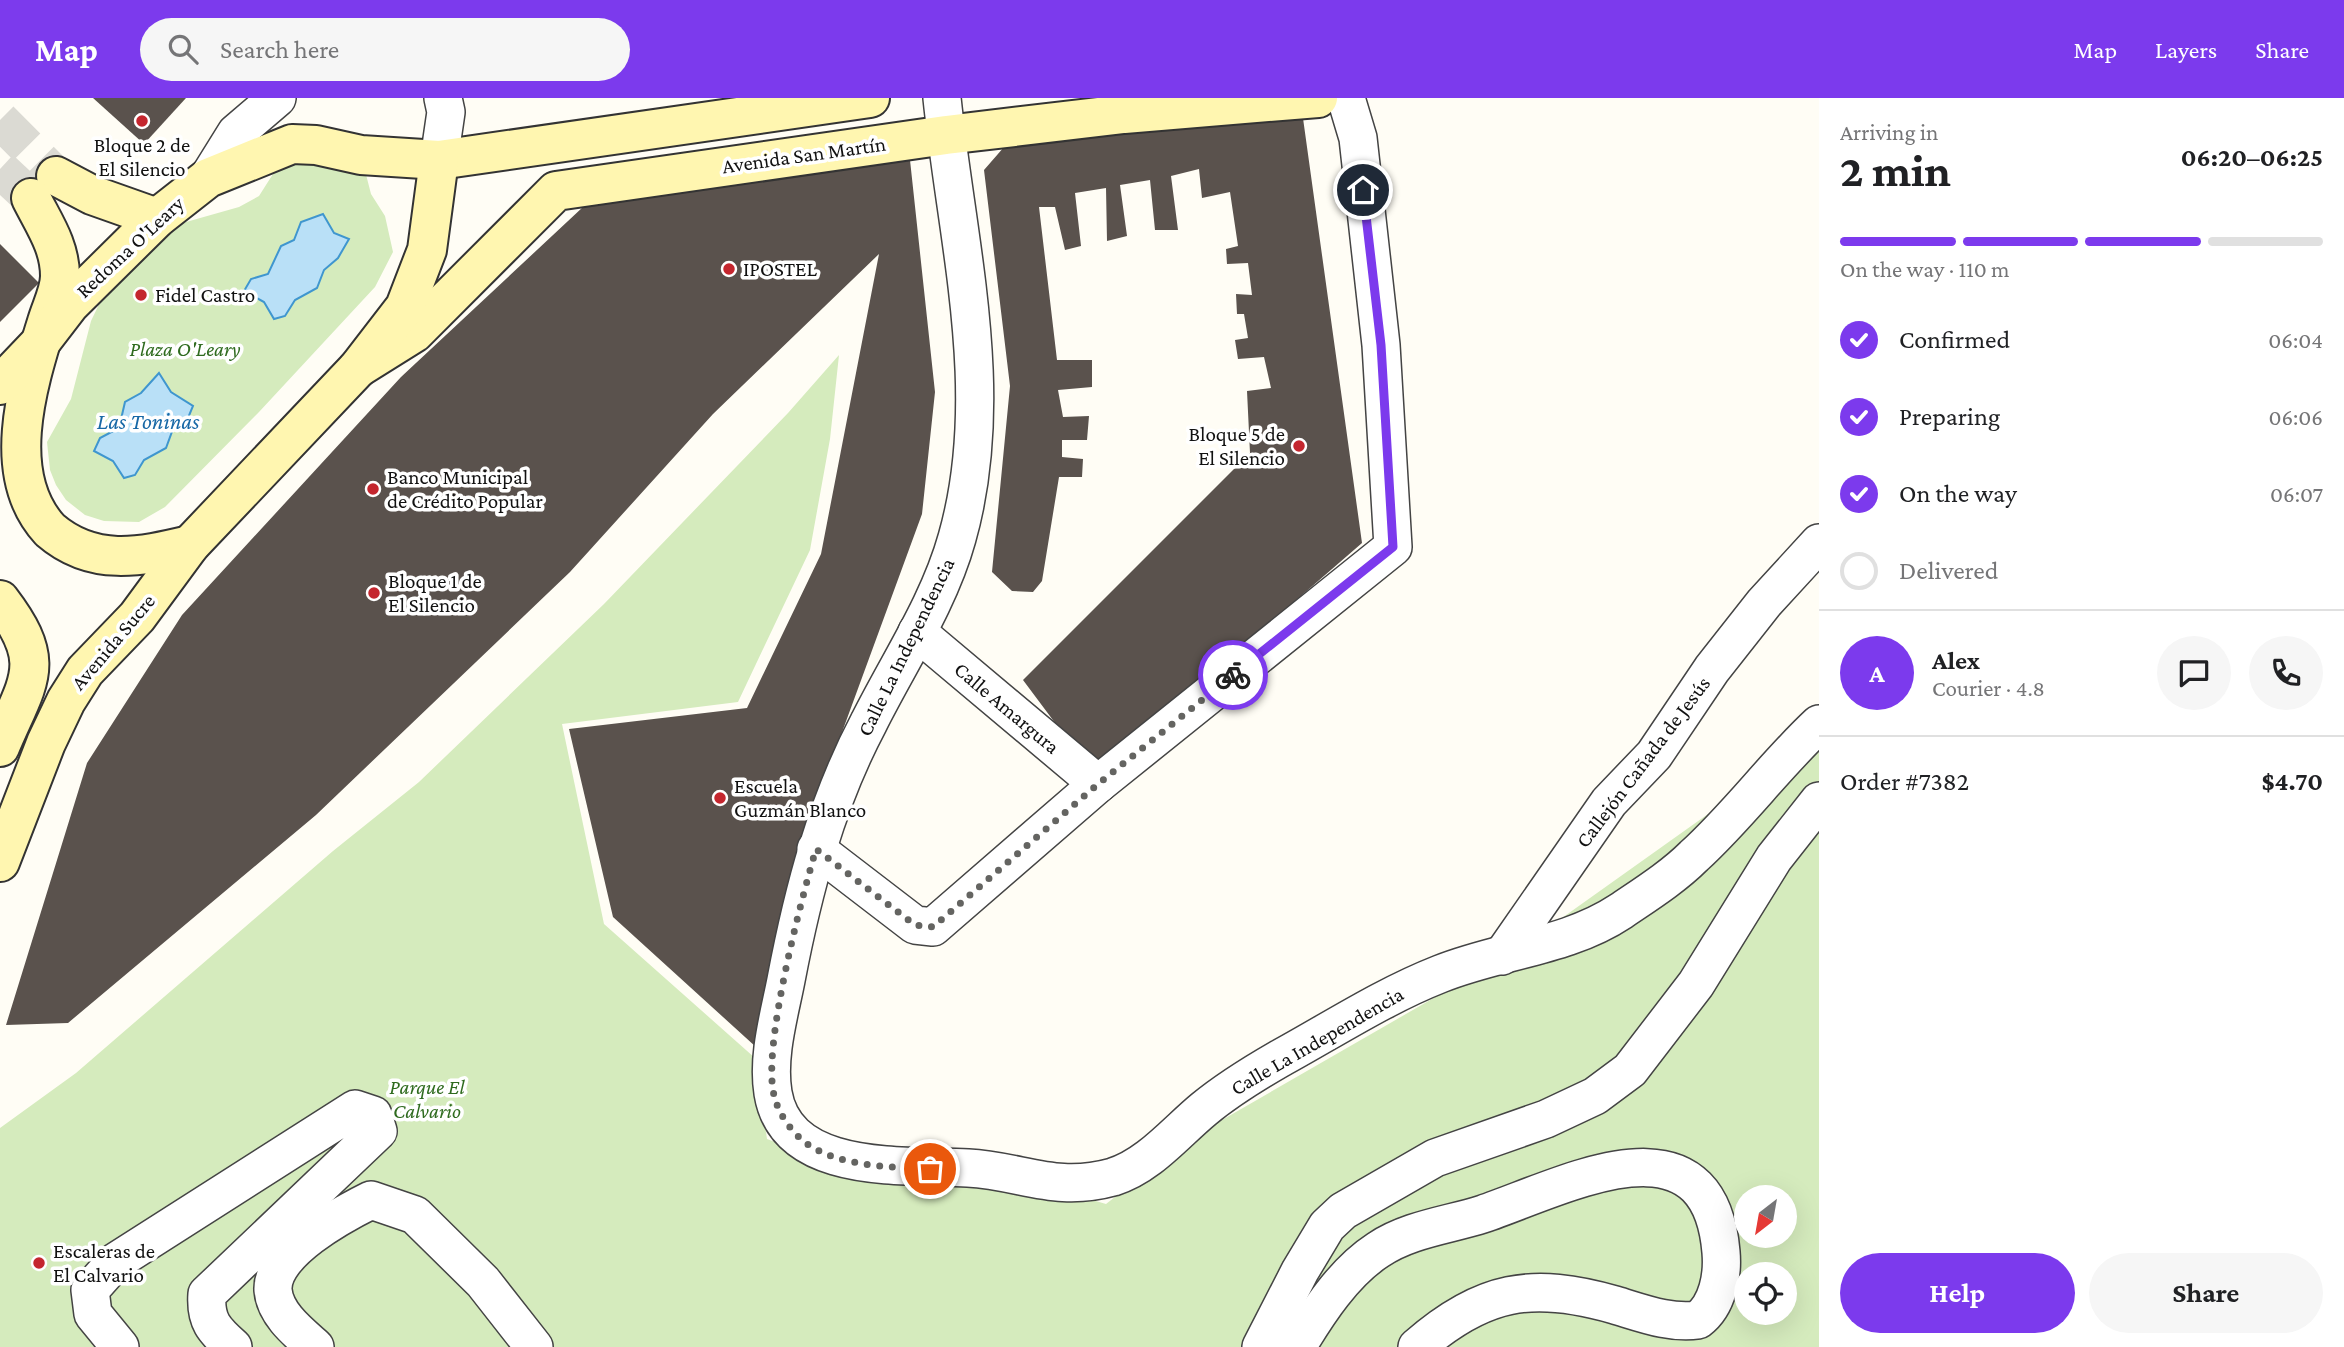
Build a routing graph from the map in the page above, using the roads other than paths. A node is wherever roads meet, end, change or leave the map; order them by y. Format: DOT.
graph roads {
  1 [pos="277,98"];
  2 [pos="443,98"];
  3 [pos="870,98"];
  4 [pos="1318,98"];
  5 [pos="1346,98"];
  6 [pos="944,116"];
  7 [pos="439,160"];
  8 [pos="208,178"];
  9 [pos="157,218"];
  10 [pos="40,343"];
  11 [pos="358,368"];
  12 [pos="0,379"];
  13 [pos="0,385"];
  14 [pos="1819,543"];
  15 [pos="190,545"];
  16 [pos="0,600"];
  17 [pos="917,632"];
  18 [pos="1819,724"];
  19 [pos="0,747"];
  20 [pos="1098,784"];
  21 [pos="1819,801"];
  22 [pos="816,849"];
  23 [pos="0,862"];
  24 [pos="1502,956"];
  25 [pos="1710,1331"];
  26 [pos="120,1347"];
  27 [pos="233,1347"];
  28 [pos="314,1347"];
  29 [pos="534,1347"];
  30 [pos="1261,1347"];
  31 [pos="1297,1347"];
  32 [pos="1417,1347"];
  1 -- 8 [label="street"];
  2 -- 7 [label="street"];
  3 -- 7 [label="main road"];
  4 -- 6 [label="main road, Avenida San Martín"];
  5 -- 20 [label="street"];
  6 -- 11 [label="main road, Avenida San Martín"];
  6 -- 17 [label="street, Calle La Independencia"];
  7 -- 8 [label="main road, Redoma O'Leary"];
  7 -- 11 [label="main road"];
  8 -- 9 [label="main road, Redoma O'Leary"];
  9 -- 10 [label="main road, Redoma O'Leary"];
  9 -- 10 [label="main road"];
  10 -- 12 [label="street"];
  10 -- 13 [label="main road"];
  10 -- 15 [label="main road"];
  11 -- 15 [label="main road"];
  14 -- 24 [label="street, Callejón Cañada de Jesús"];
  15 -- 23 [label="main road, Avenida Sucre"];
  16 -- 19 [label="main road"];
  17 -- 20 [label="street, Calle Amargura"];
  17 -- 22 [label="street, Calle La Independencia"];
  18 -- 24 [label="street, Calle La Independencia"];
  20 -- 22 [label="street"];
  21 -- 30 [label="street"];
  22 -- 24 [label="street, Calle La Independencia"];
  25 -- 31 [label="street"];
  25 -- 32 [label="street"];
  26 -- 27 [label="street"];
  28 -- 29 [label="street"];
}
